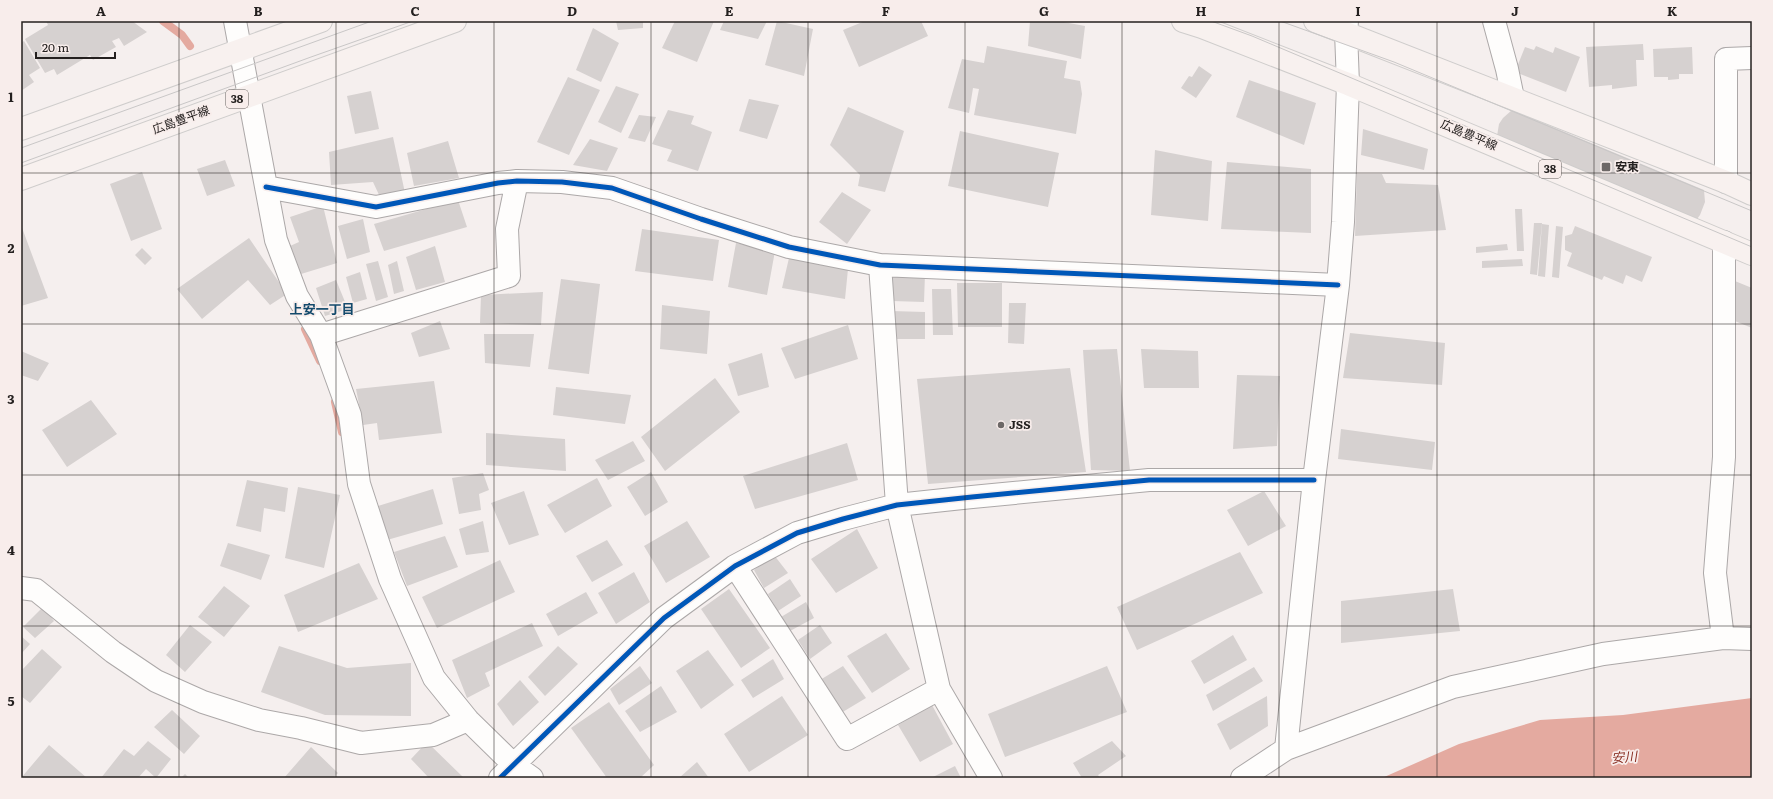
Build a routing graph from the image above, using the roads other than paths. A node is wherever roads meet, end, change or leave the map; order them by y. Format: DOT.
graph roads {
  1 [pos="235,21"];
  2 [pos="321,21"];
  3 [pos="455,21"];
  4 [pos="1183,21"];
  5 [pos="1315,21"];
  6 [pos="1494,21"];
  7 [pos="1347,27"];
  8 [pos="241,49"];
  9 [pos="1752,58"];
  10 [pos="1348,84"];
  11 [pos="249,95"];
  12 [pos="1512,98"];
  13 [pos="21,129"];
  14 [pos="21,179"];
  15 [pos="517,181"];
  16 [pos="1726,182"];
  17 [pos="266,187"];
  18 [pos="1752,194"];
  19 [pos="1724,242"];
  20 [pos="1752,254"];
  21 [pos="880,265"];
  22 [pos="1338,285"];
  23 [pos="321,334"];
  24 [pos="1314,480"];
  25 [pos="897,505"];
  26 [pos="736,566"];
  27 [pos="21,588"];
  28 [pos="1723,638"];
  29 [pos="1752,639"];
  30 [pos="939,689"];
  31 [pos="468,720"];
  32 [pos="1286,749"];
  33 [pos="507,771"];
  34 [pos="532,778"];
  35 [pos="991,778"];
  36 [pos="1242,778"];
  1 -- 8 [label="street"];
  2 -- 8 [label="main road"];
  3 -- 11 [label="main road, 広島豊平線 / 38"];
  4 -- 10 [label="main road, 広島豊平線 / 38"];
  5 -- 7 [label="main road"];
  6 -- 12 [label="street"];
  7 -- 10 [label="street"];
  7 -- 12 [label="main road"];
  8 -- 11 [label="street"];
  8 -- 13 [label="main road"];
  9 -- 16 [label="street"];
  10 -- 19 [label="main road, 広島豊平線 / 38"];
  10 -- 22 [label="street"];
  11 -- 14 [label="main road, 広島豊平線 / 38"];
  11 -- 17 [label="street"];
  12 -- 16 [label="main road"];
  15 -- 17 [label="street"];
  15 -- 21 [label="street"];
  15 -- 23 [label="street"];
  16 -- 18 [label="main road"];
  17 -- 23 [label="street"];
  19 -- 20 [label="main road, 広島豊平線 / 38"];
  19 -- 28 [label="street"];
  21 -- 22 [label="street"];
  21 -- 25 [label="street"];
  22 -- 24 [label="street"];
  23 -- 31 [label="street"];
  24 -- 25 [label="street"];
  24 -- 32 [label="street"];
  25 -- 26 [label="street"];
  25 -- 30 [label="street"];
  26 -- 30 [label="street"];
  26 -- 33 [label="street"];
  27 -- 31 [label="street"];
  28 -- 29 [label="street"];
  28 -- 32 [label="street"];
  30 -- 35 [label="street"];
  31 -- 33 [label="street"];
  32 -- 36 [label="street"];
  33 -- 34 [label="street"];
}
